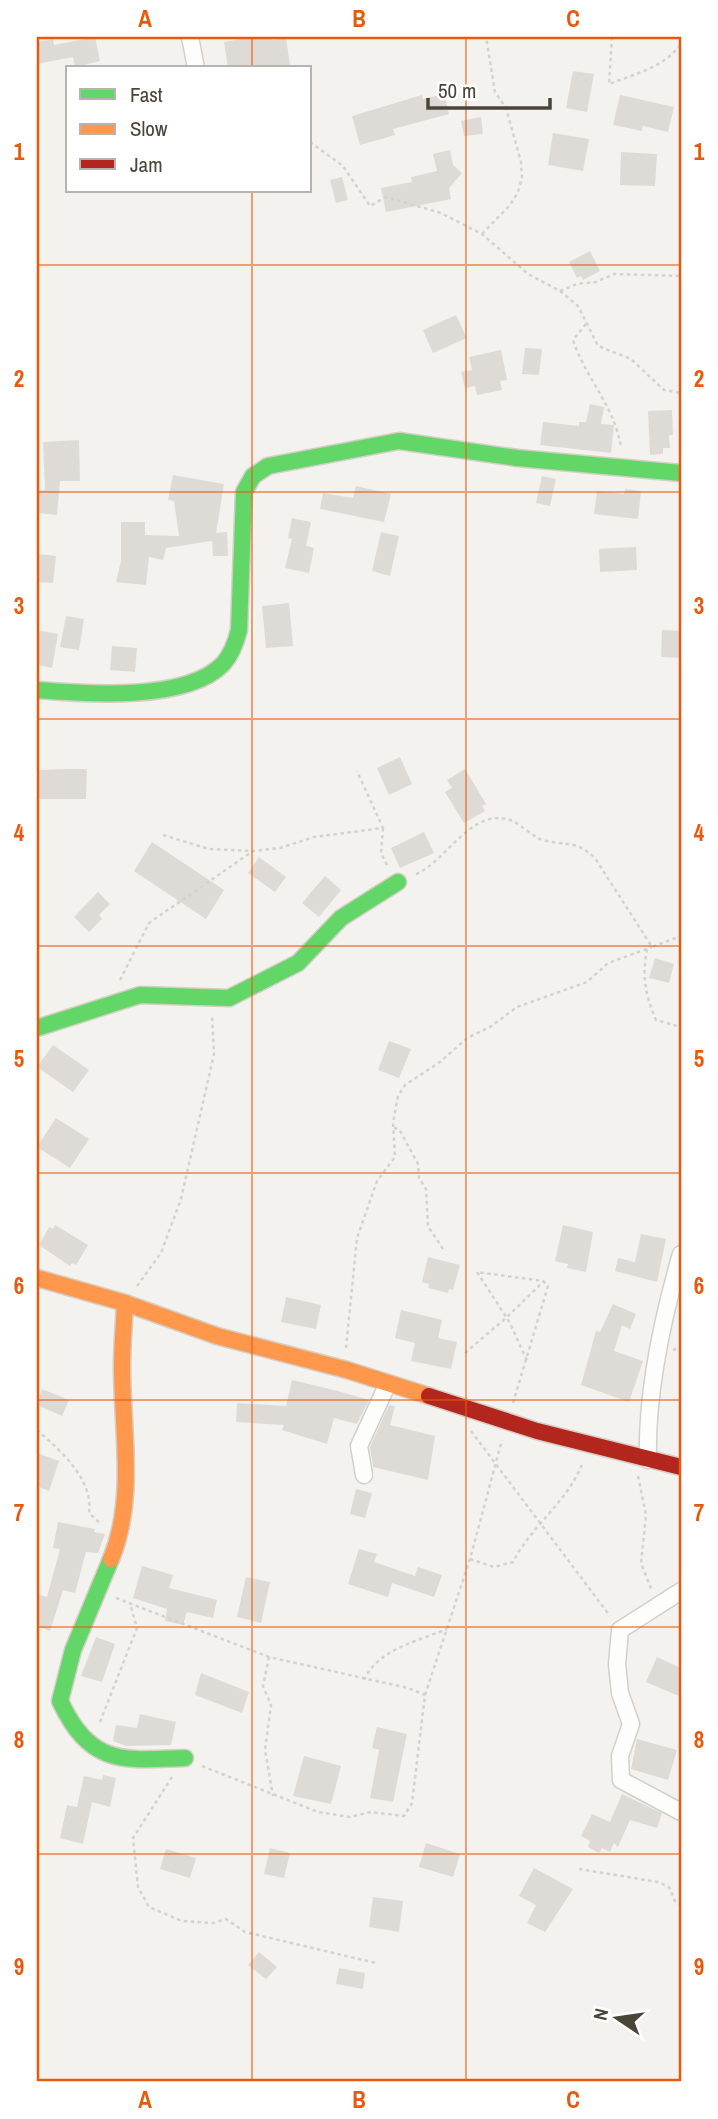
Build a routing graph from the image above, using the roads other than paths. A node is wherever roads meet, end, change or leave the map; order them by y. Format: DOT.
graph roads {
  1 [pos="190,37"];
  2 [pos="196,66"];
  3 [pos="681,473"];
  4 [pos="37,690"];
  5 [pos="398,882"];
  6 [pos="37,1028"];
  7 [pos="681,1254"];
  8 [pos="37,1278"];
  9 [pos="125,1303"];
  10 [pos="388,1383"];
  11 [pos="644,1460"];
  12 [pos="680,1467"];
  13 [pos="364,1475"];
  14 [pos="681,1591"];
  15 [pos="185,1758"];
  16 [pos="681,1812"];
  1 -- 2 [label="street"];
  3 -- 4 [label="street"];
  5 -- 6 [label="street"];
  7 -- 11 [label="street"];
  8 -- 9 [label="street"];
  9 -- 10 [label="street"];
  9 -- 15 [label="street"];
  10 -- 11 [label="street"];
  10 -- 13 [label="street"];
  11 -- 12 [label="street"];
  14 -- 16 [label="street"];
}
